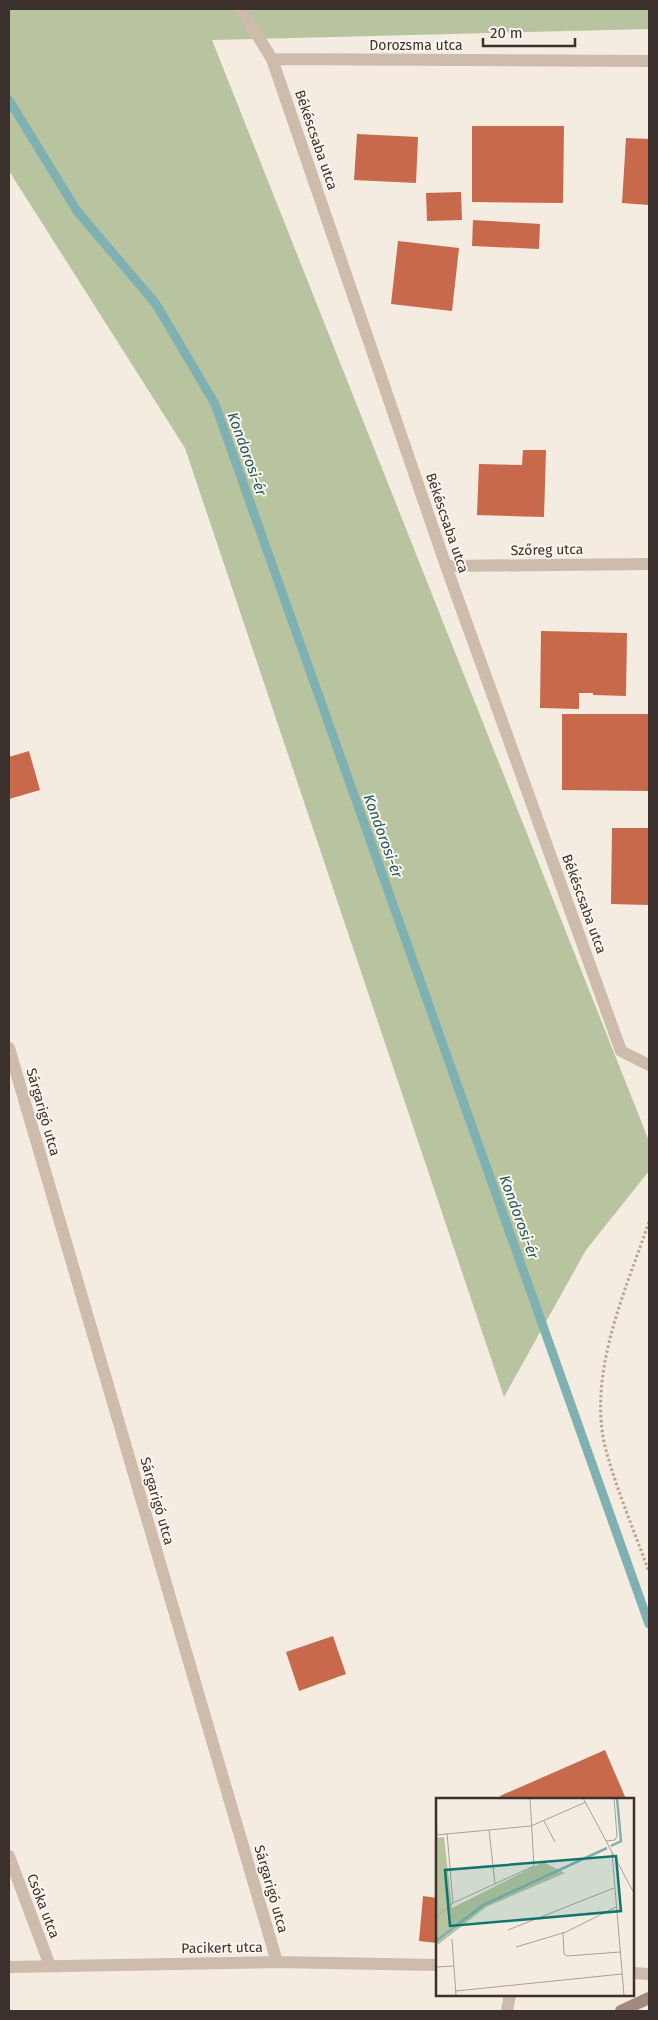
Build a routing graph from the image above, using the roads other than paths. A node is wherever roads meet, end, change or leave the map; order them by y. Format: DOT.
graph roads {
  1 [pos="241,9"];
  2 [pos="272,59"];
  3 [pos="649,61"];
  4 [pos="649,564"];
  5 [pos="446,566"];
  6 [pos="9,1048"];
  7 [pos="649,1065"];
  8 [pos="9,1856"];
  9 [pos="277,1962"];
  10 [pos="436,1964"];
  11 [pos="50,1966"];
  12 [pos="9,1967"];
  13 [pos="633,1973"];
  14 [pos="649,1974"];
  15 [pos="510,1995"];
  16 [pos="649,1998"];
  17 [pos="507,2011"];
  18 [pos="621,2011"];
  1 -- 2 [label="street, Békéscsaba utca"];
  2 -- 3 [label="street, Dorozsma utca"];
  2 -- 5 [label="street, Békéscsaba utca"];
  4 -- 5 [label="street, Szőreg utca"];
  5 -- 7 [label="street, Békéscsaba utca"];
  6 -- 9 [label="street, Sárgarigó utca"];
  8 -- 11 [label="street, Csóka utca"];
  9 -- 10 [label="street, Pacikert utca"];
  9 -- 11 [label="street, Pacikert utca"];
  11 -- 12 [label="street, Pacikert utca"];
  13 -- 14 [label="street"];
  15 -- 17 [label="street"];
  16 -- 18 [label="street"];
}
